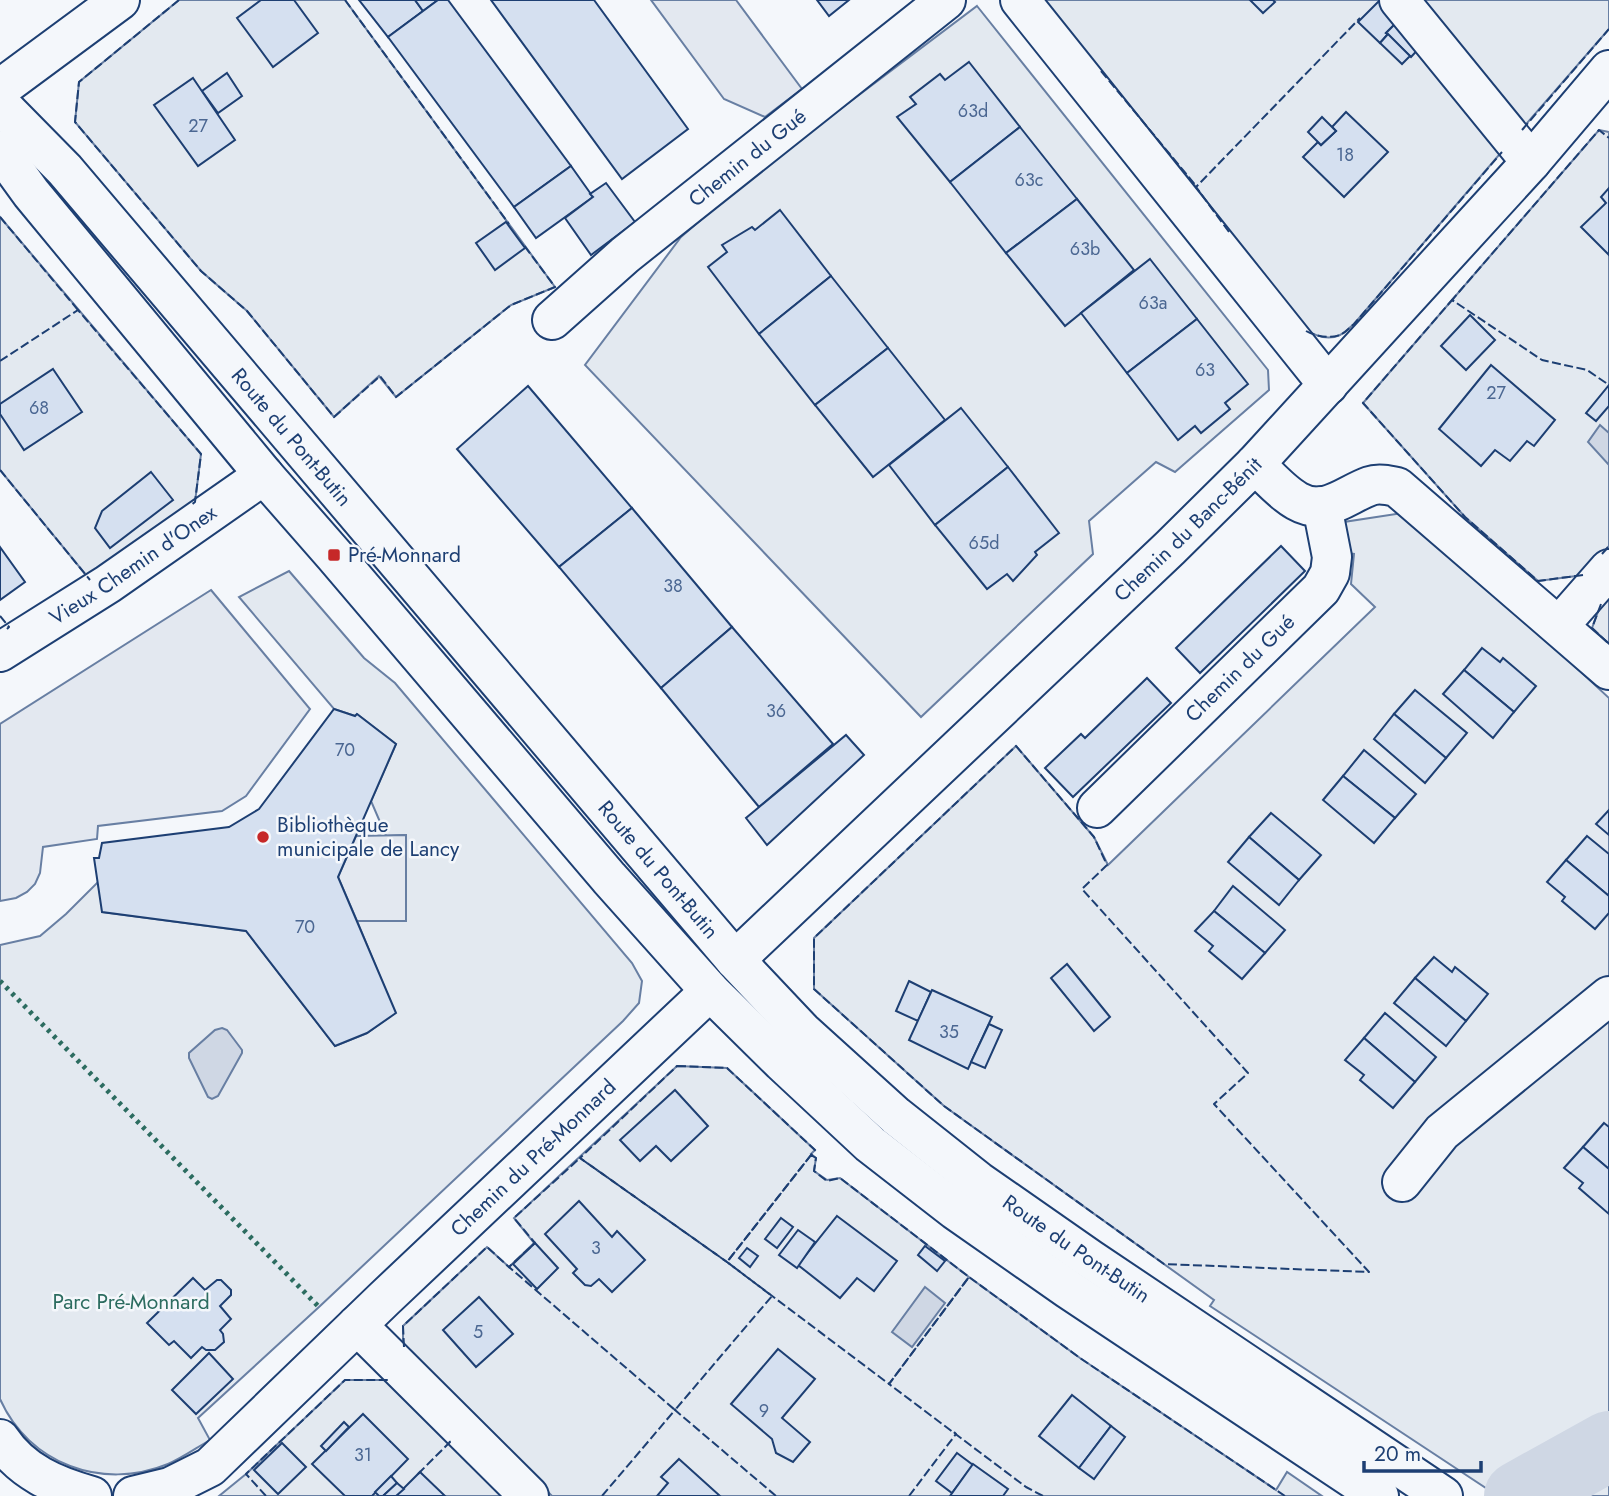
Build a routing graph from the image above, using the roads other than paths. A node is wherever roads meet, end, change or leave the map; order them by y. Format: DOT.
graph roads {
  1 [pos="120,0"];
  2 [pos="946,0"];
  3 [pos="1020,0"];
  4 [pos="1399,0"];
  5 [pos="1609,70"];
  6 [pos="2,89"];
  7 [pos="0,150"];
  8 [pos="1531,162"];
  9 [pos="0,164"];
  10 [pos="31,193"];
  11 [pos="552,320"];
  12 [pos="1328,385"];
  13 [pos="1255,464"];
  14 [pos="264,475"];
  15 [pos="1322,506"];
  16 [pos="1609,569"];
  17 [pos="1559,626"];
  18 [pos="0,652"];
  19 [pos="1609,670"];
  20 [pos="1097,807"];
  21 [pos="735,960"];
  22 [pos="710,991"];
  23 [pos="1609,996"];
  24 [pos="1402,1182"];
  25 [pos="1079,1274"];
  26 [pos="357,1325"];
  27 [pos="0,1439"];
  28 [pos="140,1495"];
  29 [pos="92,1496"];
  30 [pos="529,1496"];
  31 [pos="1379,1496"];
  32 [pos="1443,1496"];
  1 -- 6 [label="street"];
  2 -- 11 [label="street, Chemin du Gué"];
  3 -- 12 [label="street"];
  4 -- 8 [label="street"];
  5 -- 8 [label="street, Chemin du Banc-Bénit"];
  6 -- 21 [label="street, Route du Pont-Butin"];
  7 -- 10 [label="street, Route du Pont-Butin"];
  8 -- 12 [label="street, Chemin du Banc-Bénit"];
  9 -- 10 [label="street"];
  10 -- 14 [label="street, Route du Pont-Butin"];
  12 -- 13 [label="street, Chemin du Banc-Bénit"];
  13 -- 15 [label="street"];
  13 -- 21 [label="street, Chemin du Banc-Bénit"];
  14 -- 18 [label="street, Vieux Chemin d'Onex"];
  14 -- 22 [label="street, Route du Pont-Butin"];
  15 -- 17 [label="street"];
  15 -- 20 [label="street, Chemin du Gué"];
  16 -- 17 [label="street"];
  17 -- 19 [label="street"];
  21 -- 25 [label="street, Route du Pont-Butin"];
  22 -- 25 [label="street, Route du Pont-Butin"];
  22 -- 26 [label="street, Chemin du Pré-Monnard"];
  23 -- 24 [label="street"];
  25 -- 31 [label="street, Route du Pont-Butin"];
  25 -- 32 [label="street, Route du Pont-Butin"];
  26 -- 28 [label="street, Chemin du Pré-Monnard"];
  26 -- 30 [label="street"];
  27 -- 29 [label="street"];
}
